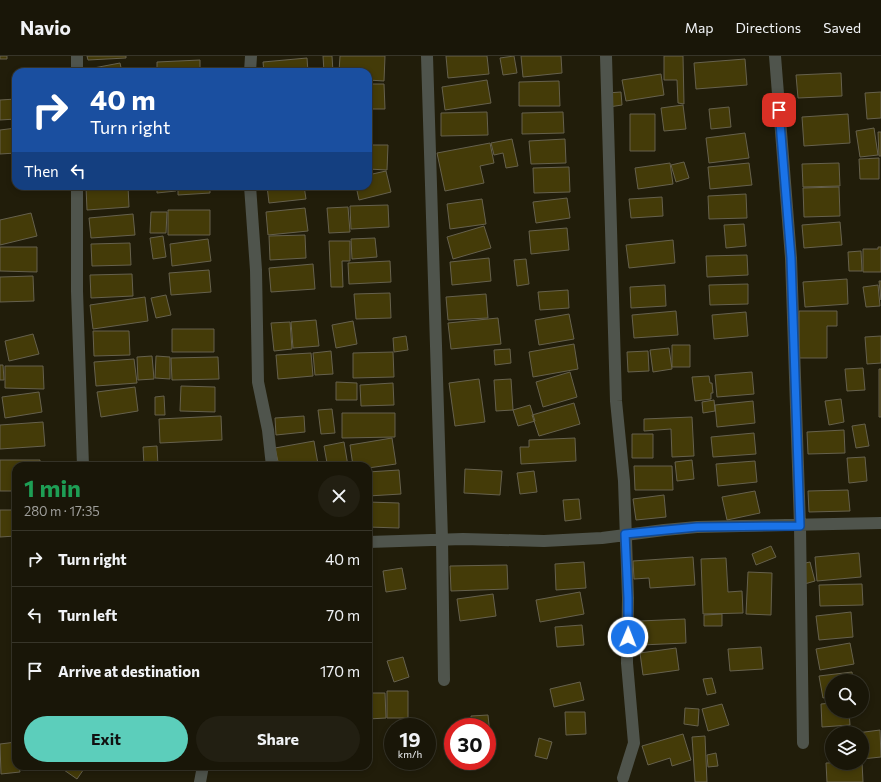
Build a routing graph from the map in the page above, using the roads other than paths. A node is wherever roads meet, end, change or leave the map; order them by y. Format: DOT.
graph roads {
  1 [pos="76,56"];
  2 [pos="251,56"];
  3 [pos="427,56"];
  4 [pos="606,56"];
  5 [pos="775,56"];
  6 [pos="77,68"];
  7 [pos="250,68"];
  8 [pos="77,190"];
  9 [pos="250,190"];
  10 [pos="83,462"];
  11 [pos="272,462"];
  12 [pos="881,523"];
  13 [pos="800,526"];
  14 [pos="625,534"];
  15 [pos="442,540"];
  16 [pos="372,542"];
  17 [pos="444,680"];
  18 [pos="802,743"];
  19 [pos="623,778"];
  1 -- 6 [label="street"];
  2 -- 7 [label="street"];
  3 -- 15 [label="street"];
  4 -- 14 [label="street"];
  5 -- 13 [label="street"];
  8 -- 10 [label="street"];
  9 -- 11 [label="street"];
  12 -- 13 [label="street"];
  13 -- 14 [label="street"];
  13 -- 18 [label="street"];
  14 -- 15 [label="street"];
  14 -- 19 [label="street"];
  15 -- 16 [label="street"];
  15 -- 17 [label="street"];
}
